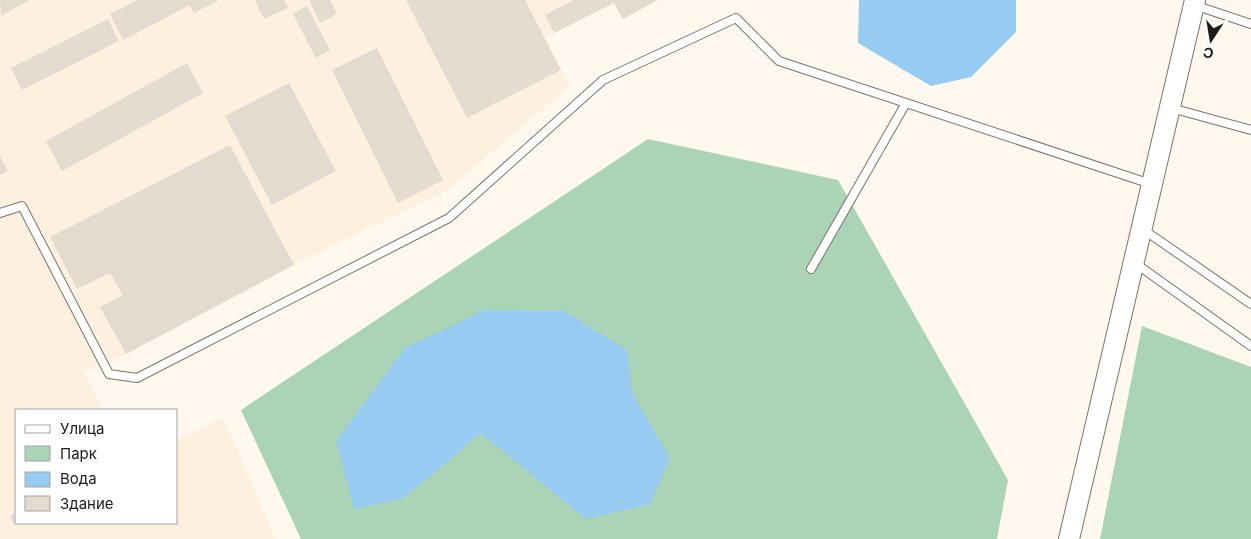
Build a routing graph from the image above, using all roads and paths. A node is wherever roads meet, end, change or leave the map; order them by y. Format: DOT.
graph roads {
  1 [pos="1194,3"];
  2 [pos="1251,24"];
  3 [pos="906,103"];
  4 [pos="1169,107"];
  5 [pos="1251,130"];
  6 [pos="1151,184"];
  7 [pos="0,213"];
  8 [pos="1141,228"];
  9 [pos="1133,262"];
  10 [pos="811,269"];
  11 [pos="1251,304"];
  12 [pos="1251,346"];
  13 [pos="1069,539"];
  1 -- 2 [label="lane"];
  1 -- 4 [label="main road"];
  3 -- 6 [label="lane"];
  3 -- 7 [label="lane"];
  3 -- 10 [label="lane"];
  4 -- 5 [label="lane"];
  4 -- 6 [label="main road"];
  6 -- 8 [label="main road"];
  8 -- 9 [label="main road"];
  8 -- 11 [label="lane"];
  9 -- 12 [label="lane"];
  9 -- 13 [label="main road"];
}
